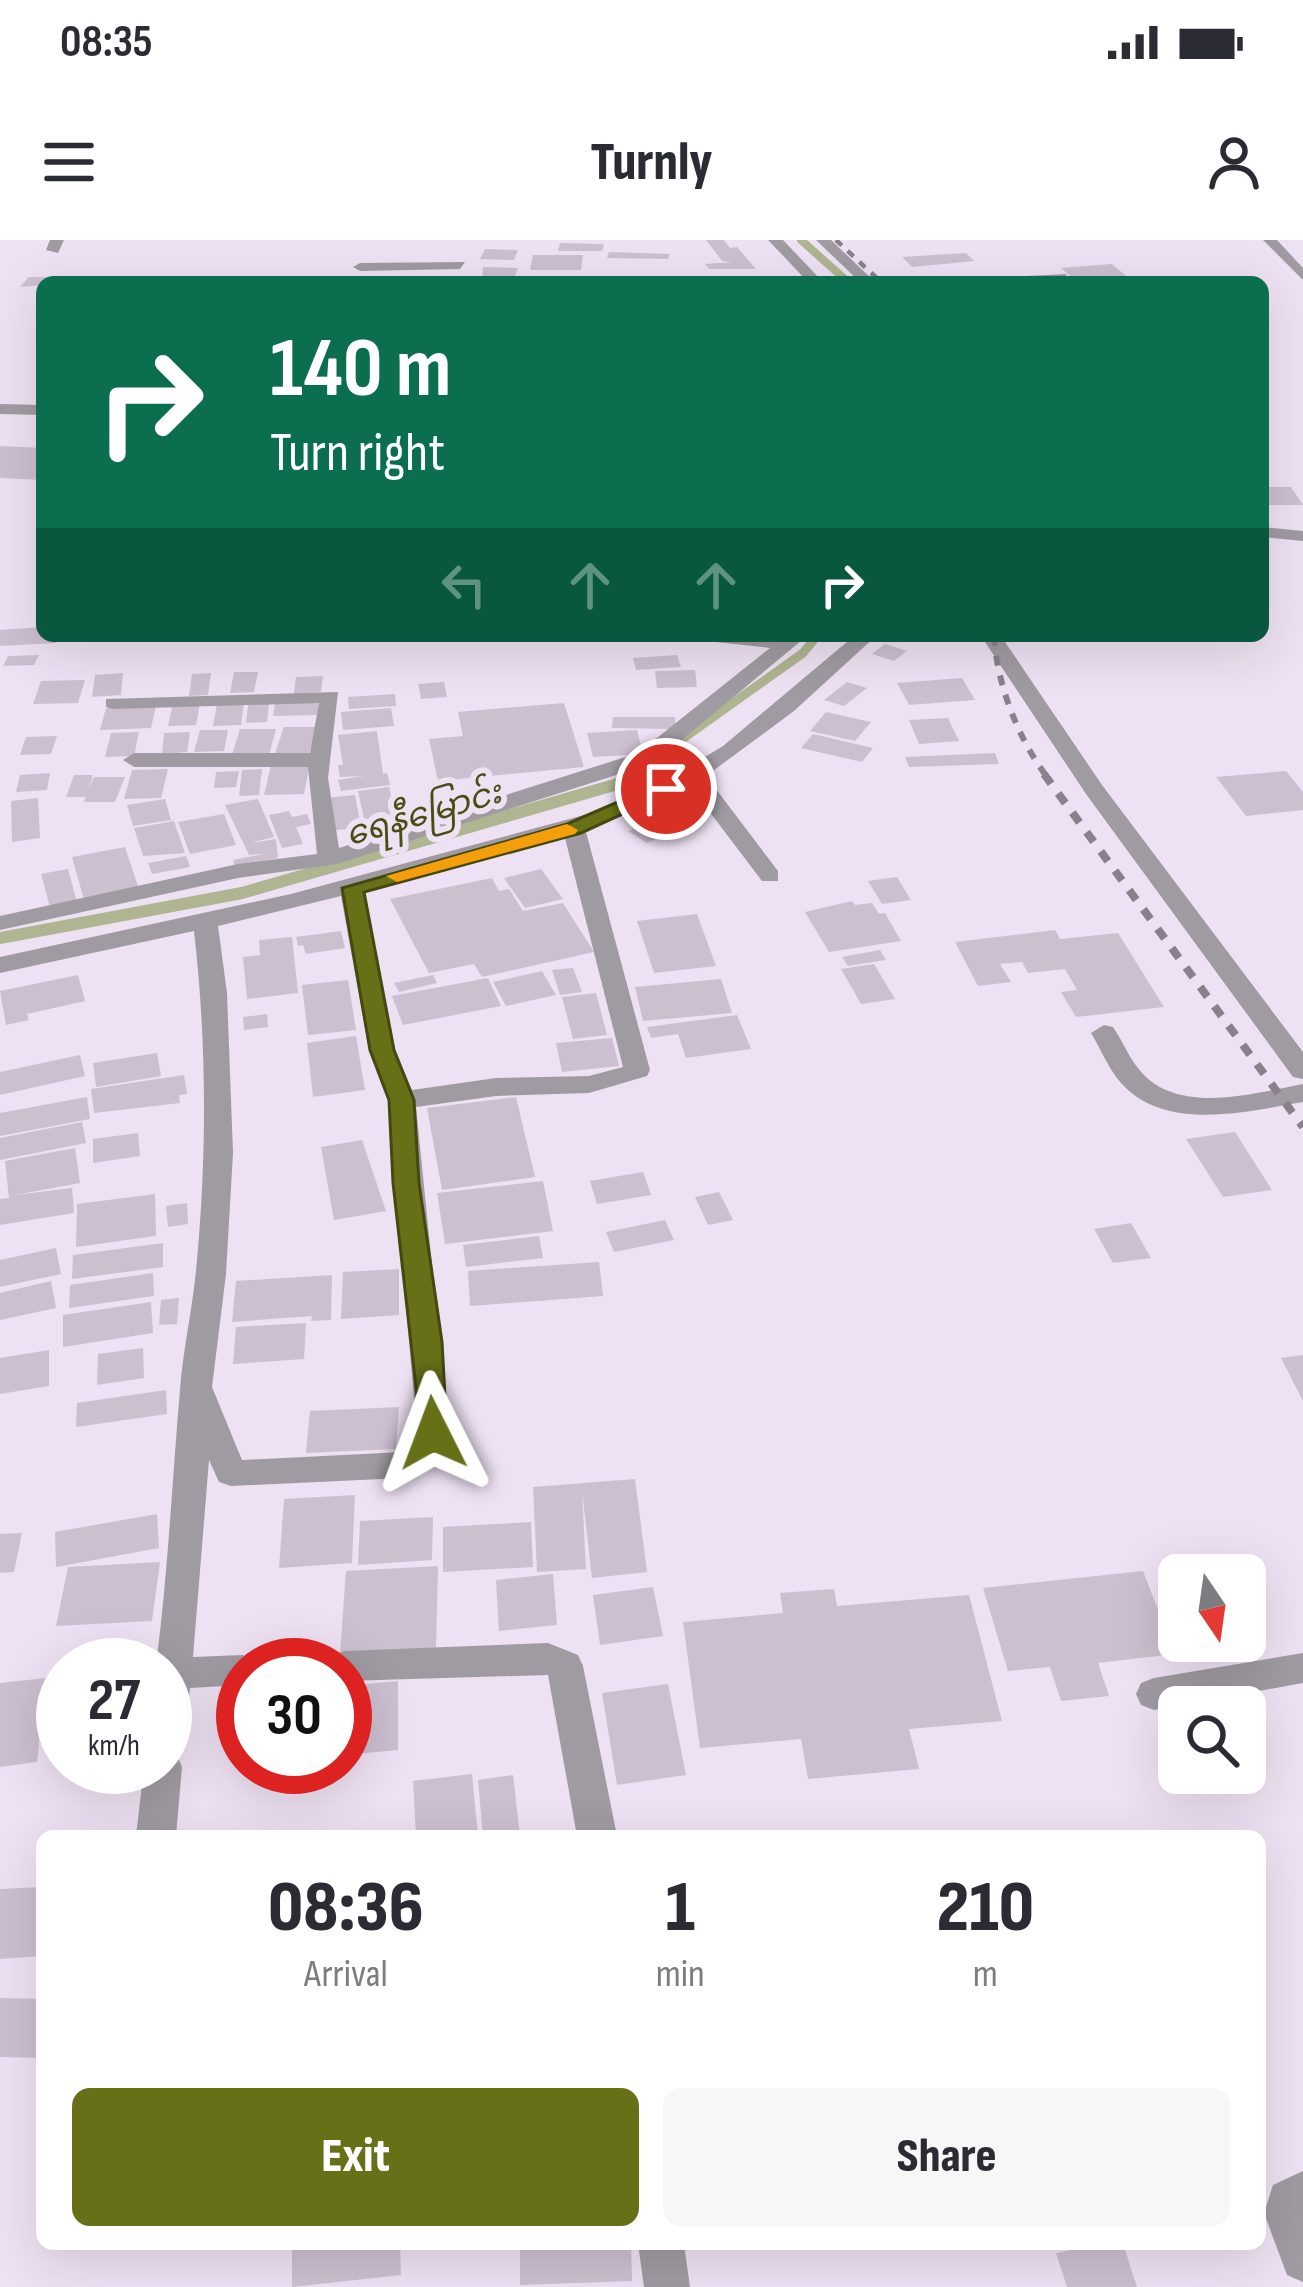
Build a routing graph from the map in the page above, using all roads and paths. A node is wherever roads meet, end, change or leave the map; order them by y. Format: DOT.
graph roads {
  1 [pos="776,240"];
  2 [pos="823,240"];
  3 [pos="1270,240"];
  4 [pos="469,247"];
  5 [pos="460,265"];
  6 [pos="360,267"];
  7 [pos="453,276"];
  8 [pos="810,276"];
  9 [pos="862,276"];
  10 [pos="1303,276"];
  11 [pos="0,409"];
  12 [pos="36,410"];
  13 [pos="1269,533"];
  14 [pos="1303,536"];
  15 [pos="791,642"];
  16 [pos="859,642"];
  17 [pos="995,642"];
  18 [pos="113,703"];
  19 [pos="134,760"];
  20 [pos="319,760"];
  21 [pos="692,773"];
  22 [pos="574,828"];
  23 [pos="329,859"];
  24 [pos="770,876"];
  25 [pos="352,888"];
  26 [pos="47,916"];
  27 [pos="0,922"];
  28 [pos="205,924"];
  29 [pos="70,948"];
  30 [pos="0,965"];
  31 [pos="1104,1033"];
  32 [pos="1303,1071"];
  33 [pos="1303,1094"];
  34 [pos="402,1100"];
  35 [pos="196,1388"];
  36 [pos="176,1638"];
  37 [pos="372,1665"];
  38 [pos="1303,1668"];
  39 [pos="1154,1694"];
  40 [pos="160,1794"];
  41 [pos="157,1830"];
  42 [pos="596,1830"];
  43 [pos="1303,2194"];
  44 [pos="662,2250"];
  45 [pos="1303,2259"];
  46 [pos="668,2287"];
  1 -- 8 [label="street"];
  2 -- 9 [label="street"];
  3 -- 10 [label="street"];
  4 -- 5 [label="street"];
  5 -- 6 [label="street"];
  5 -- 7 [label="street"];
  11 -- 12 [label="street"];
  13 -- 14 [label="street"];
  15 -- 23 [label="street"];
  16 -- 21 [label="street"];
  17 -- 32 [label="street"];
  18 -- 20 [label="street"];
  19 -- 20 [label="street"];
  20 -- 23 [label="street"];
  21 -- 22 [label="street"];
  21 -- 24 [label="street"];
  22 -- 25 [label="street"];
  22 -- 34 [label="street"];
  23 -- 26 [label="street"];
  25 -- 28 [label="street"];
  25 -- 34 [label="street"];
  26 -- 27 [label="street"];
  26 -- 29 [label="street"];
  28 -- 29 [label="street"];
  28 -- 35 [label="street"];
  29 -- 30 [label="street"];
  31 -- 33 [label="street"];
  34 -- 35 [label="street"];
  35 -- 36 [label="street"];
  37 -- 42 [label="street"];
  38 -- 39 [label="street"];
  40 -- 41 [label="street"];
  43 -- 45 [label="street"];
  44 -- 46 [label="street"];
}
